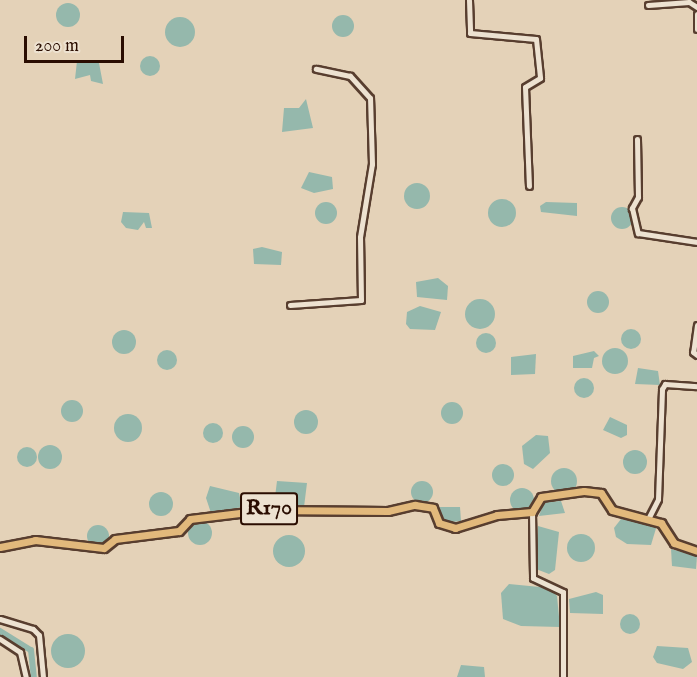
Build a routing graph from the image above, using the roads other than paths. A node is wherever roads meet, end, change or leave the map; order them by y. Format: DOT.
graph roads {
  1 [pos="469,0"];
  2 [pos="677,1"];
  3 [pos="648,5"];
  4 [pos="697,7"];
  5 [pos="697,14"];
  6 [pos="697,29"];
  7 [pos="316,69"];
  8 [pos="638,139"];
  9 [pos="529,186"];
  10 [pos="697,242"];
  11 [pos="290,305"];
  12 [pos="697,325"];
  13 [pos="697,355"];
  14 [pos="697,387"];
  15 [pos="532,512"];
  16 [pos="648,519"];
  17 [pos="0,547"];
  18 [pos="697,551"];
  19 [pos="0,620"];
  20 [pos="0,639"];
  21 [pos="26,677"];
  22 [pos="43,677"];
  23 [pos="563,677"];
  1 -- 9 [label="street"];
  2 -- 3 [label="street"];
  2 -- 4 [label="street"];
  5 -- 6 [label="street"];
  7 -- 11 [label="street"];
  8 -- 10 [label="street"];
  12 -- 13 [label="street"];
  14 -- 16 [label="street"];
  15 -- 16 [label="main road"];
  15 -- 17 [label="main road, R170"];
  15 -- 23 [label="street"];
  16 -- 18 [label="main road"];
  19 -- 22 [label="street"];
  20 -- 21 [label="street"];
}
